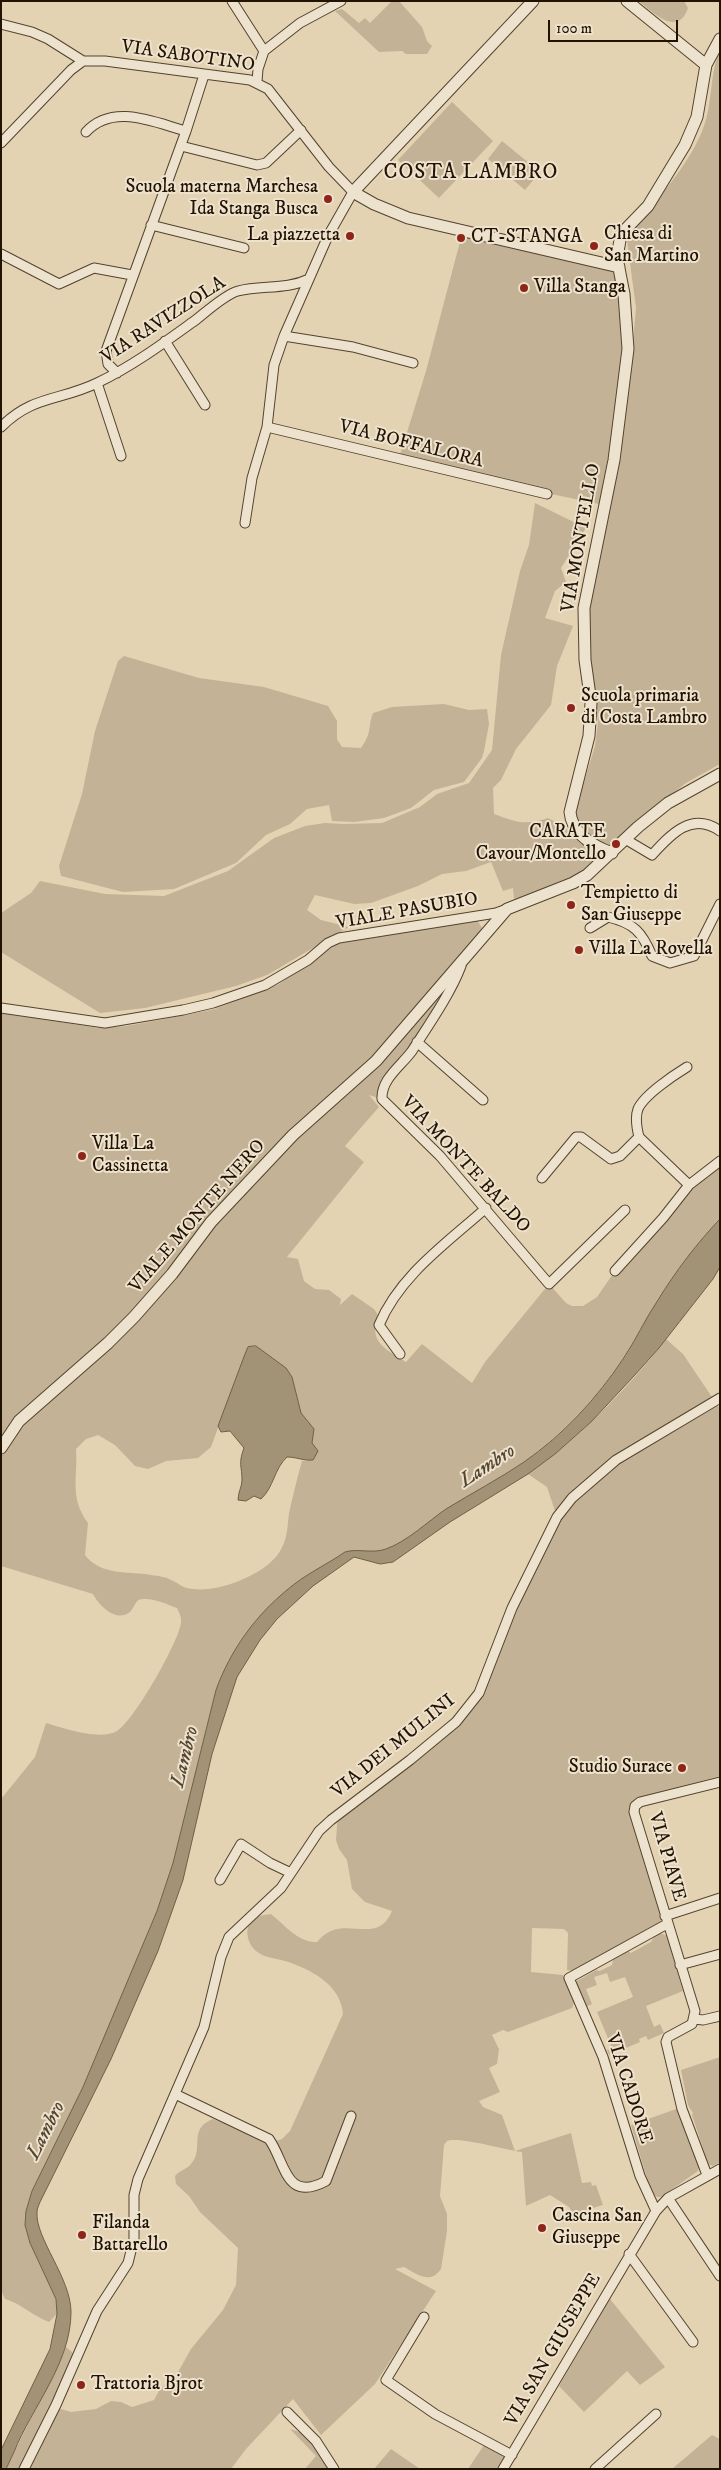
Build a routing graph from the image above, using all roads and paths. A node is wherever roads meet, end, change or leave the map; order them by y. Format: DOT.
graph roads {
  1 [pos="232,1"];
  2 [pos="341,1"];
  3 [pos="533,1"];
  4 [pos="628,1"];
  5 [pos="1,24"];
  6 [pos="720,39"];
  7 [pos="264,51"];
  8 [pos="83,61"];
  9 [pos="706,64"];
  10 [pos="204,75"];
  11 [pos="257,82"];
  12 [pos="301,130"];
  13 [pos="186,131"];
  14 [pos="86,132"];
  15 [pos="1,143"];
  16 [pos="180,146"];
  17 [pos="353,192"];
  18 [pos="151,225"];
  19 [pos="244,248"];
  20 [pos="1,254"];
  21 [pos="619,267"];
  22 [pos="132,275"];
  23 [pos="309,279"];
  24 [pos="284,336"];
  25 [pos="165,341"];
  26 [pos="413,363"];
  27 [pos="117,373"];
  28 [pos="97,383"];
  29 [pos="205,405"];
  30 [pos="1,427"];
  31 [pos="267,427"];
  32 [pos="122,456"];
  33 [pos="547,494"];
  34 [pos="244,523"];
  35 [pos="720,774"];
  36 [pos="720,831"];
  37 [pos="625,840"];
  38 [pos="612,853"];
  39 [pos="720,904"];
  40 [pos="507,909"];
  41 [pos="590,928"];
  42 [pos="461,963"];
  43 [pos="1,1008"];
  44 [pos="417,1042"];
  45 [pos="687,1067"];
  46 [pos="483,1100"];
  47 [pos="639,1137"];
  48 [pos="720,1161"];
  49 [pos="542,1178"];
  50 [pos="689,1185"];
  51 [pos="486,1208"];
  52 [pos="625,1210"];
  53 [pos="615,1271"];
  54 [pos="400,1354"];
  55 [pos="720,1398"];
  56 [pos="1,1448"];
  57 [pos="720,1782"];
  58 [pos="291,1873"];
  59 [pos="220,1880"];
  60 [pos="720,1898"];
  61 [pos="666,1920"];
  62 [pos="720,1954"];
  63 [pos="680,1965"];
  64 [pos="720,2016"];
  65 [pos="694,2019"];
  66 [pos="175,2094"];
  67 [pos="350,2116"];
  68 [pos="720,2168"];
  69 [pos="707,2175"];
  70 [pos="668,2198"];
  71 [pos="656,2211"];
  72 [pos="629,2254"];
  73 [pos="720,2276"];
  74 [pos="424,2317"];
  75 [pos="693,2342"];
  76 [pos="287,2412"];
  77 [pos="656,2414"];
  78 [pos="512,2455"];
  79 [pos="24,2469"];
  80 [pos="334,2469"];
  81 [pos="503,2469"];
  82 [pos="594,2469"];
  1 -- 7 [label="street"];
  2 -- 7 [label="street"];
  3 -- 17 [label="street"];
  4 -- 9 [label="street"];
  5 -- 8 [label="street"];
  6 -- 9 [label="street"];
  7 -- 11 [label="street"];
  8 -- 10 [label="street, VIA SABOTINO"];
  8 -- 15 [label="street"];
  9 -- 21 [label="street, VIA MONTELLO"];
  10 -- 11 [label="street, VIA SABOTINO"];
  10 -- 13 [label="street"];
  11 -- 12 [label="street, VIA SABOTINO"];
  12 -- 16 [label="street"];
  12 -- 17 [label="street, VIA SABOTINO"];
  13 -- 14 [label="street"];
  13 -- 16 [label="street"];
  16 -- 18 [label="street"];
  17 -- 21 [label="street"];
  17 -- 23 [label="street"];
  18 -- 19 [label="street"];
  18 -- 22 [label="street"];
  20 -- 22 [label="street"];
  21 -- 38 [label="street, VIA MONTELLO"];
  22 -- 27 [label="street"];
  23 -- 24 [label="street"];
  23 -- 25 [label="street, VIA RAVIZZOLA"];
  24 -- 26 [label="street"];
  24 -- 31 [label="street"];
  25 -- 27 [label="street, VIA RAVIZZOLA"];
  25 -- 29 [label="street"];
  27 -- 28 [label="street, VIA RAVIZZOLA"];
  28 -- 30 [label="street, VIA RAVIZZOLA"];
  28 -- 32 [label="street, VIA RAVIZZOLA"];
  31 -- 33 [label="street, VIA BOFFALORA"];
  31 -- 34 [label="street"];
  35 -- 37 [label="street"];
  36 -- 37 [label="street"];
  37 -- 38 [label="street"];
  38 -- 40 [label="street"];
  39 -- 41 [label="street"];
  40 -- 42 [label="street, VIALE MONTE NERO"];
  40 -- 43 [label="street, VIALE PASUBIO"];
  42 -- 44 [label="street, VIA MONTE BALDO"];
  42 -- 56 [label="street, VIALE MONTE NERO"];
  44 -- 46 [label="street"];
  44 -- 51 [label="street, VIA MONTE BALDO"];
  45 -- 47 [label="street"];
  47 -- 49 [label="street"];
  47 -- 50 [label="street"];
  48 -- 50 [label="street"];
  50 -- 53 [label="street"];
  51 -- 52 [label="street, VIA MONTE BALDO"];
  51 -- 54 [label="street"];
  55 -- 58 [label="street, VIA DEI MULINI"];
  57 -- 61 [label="street, VIA PIAVE"];
  58 -- 59 [label="street"];
  58 -- 66 [label="street, VIA DEI MULINI"];
  60 -- 61 [label="street, VIA PIAVE"];
  61 -- 63 [label="street, VIA PIAVE"];
  61 -- 71 [label="street, VIA CADORE"];
  62 -- 63 [label="street"];
  63 -- 65 [label="street, VIA PIAVE"];
  64 -- 65 [label="street"];
  65 -- 69 [label="street"];
  66 -- 67 [label="street"];
  66 -- 79 [label="street, VIA DEI MULINI"];
  68 -- 69 [label="street, VIA SAN GIUSEPPE"];
  69 -- 70 [label="street, VIA SAN GIUSEPPE"];
  70 -- 71 [label="street, VIA SAN GIUSEPPE"];
  70 -- 73 [label="street"];
  71 -- 72 [label="street, VIA SAN GIUSEPPE"];
  72 -- 75 [label="street"];
  72 -- 78 [label="street, VIA SAN GIUSEPPE"];
  74 -- 78 [label="street"];
  76 -- 80 [label="street"];
  77 -- 82 [label="street"];
  78 -- 81 [label="street, VIA SAN GIUSEPPE"];
}
